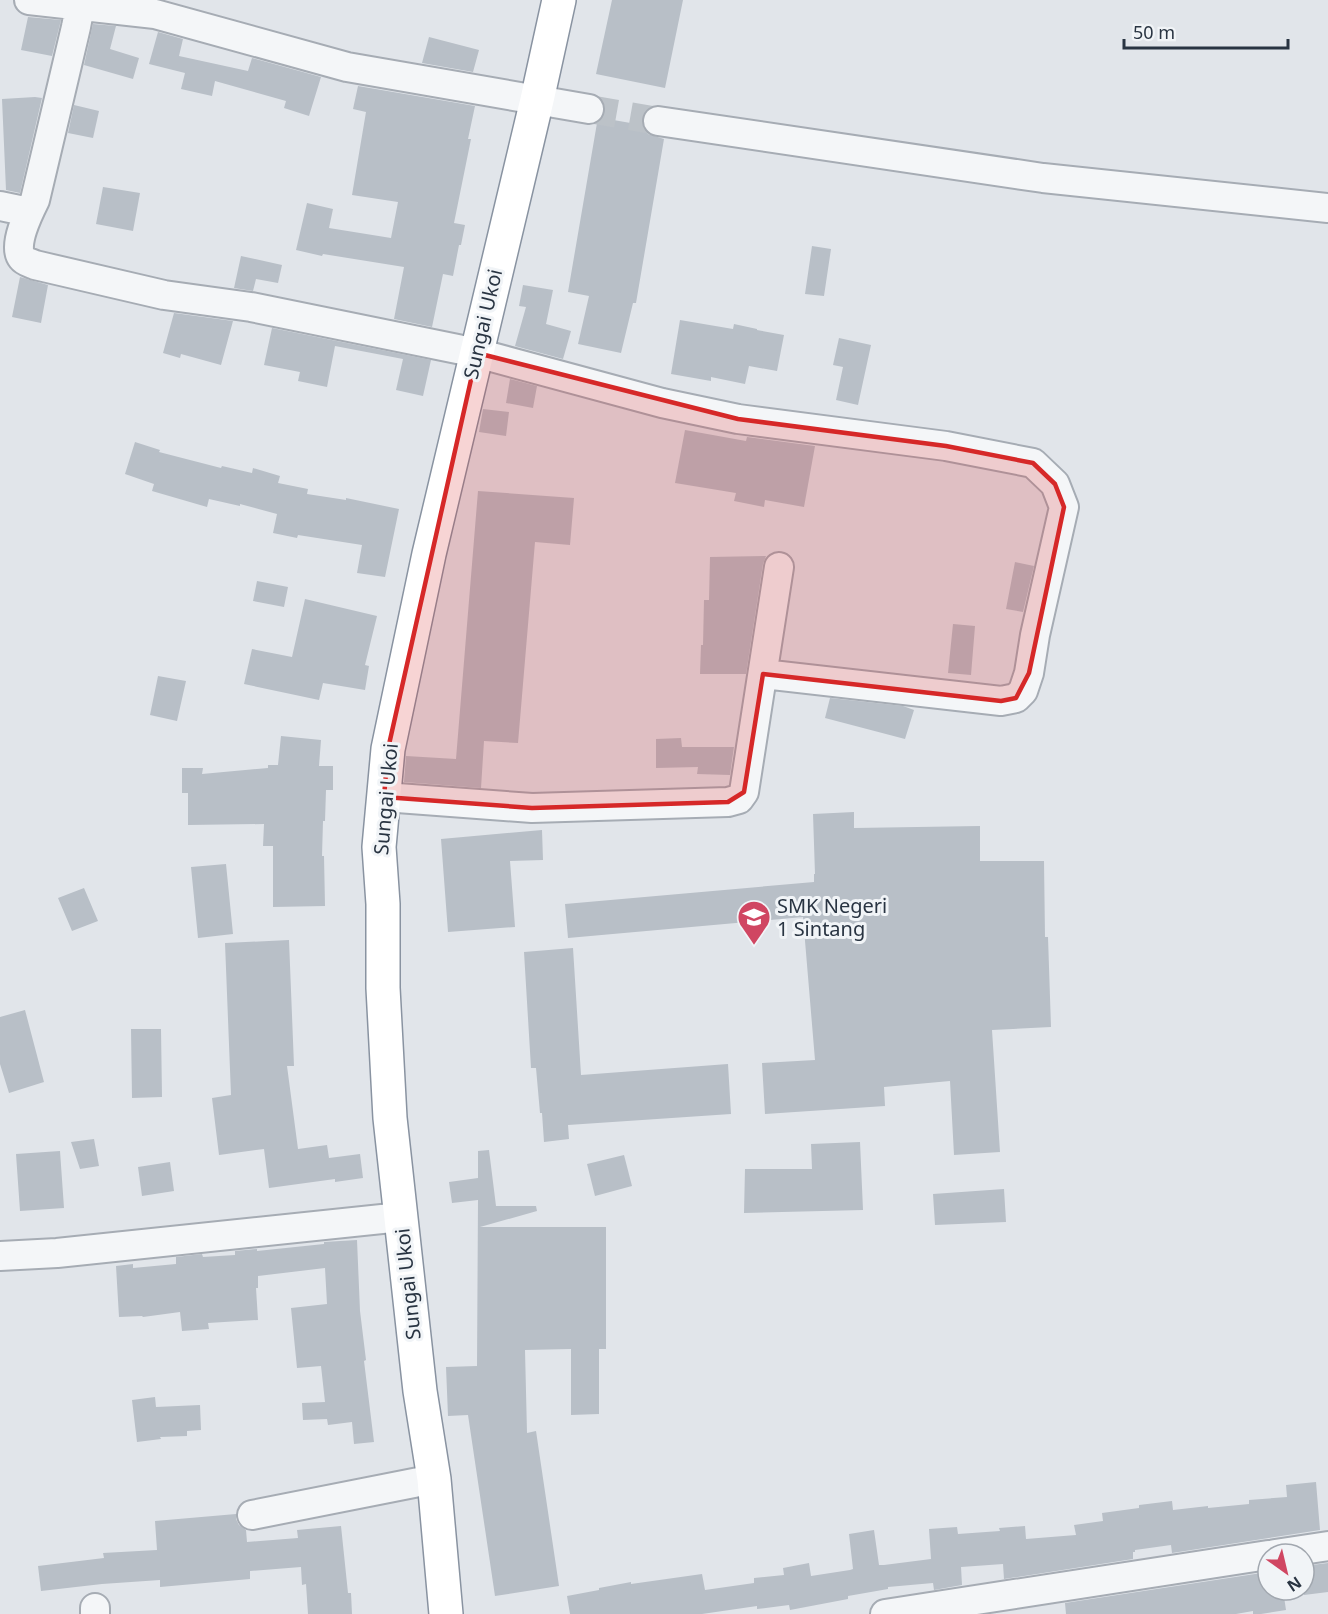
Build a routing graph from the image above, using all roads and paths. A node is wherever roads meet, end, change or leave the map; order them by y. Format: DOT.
graph roads {
  1 [pos="29,0"];
  2 [pos="559,0"];
  3 [pos="80,6"];
  4 [pos="537,100"];
  5 [pos="589,109"];
  6 [pos="658,121"];
  7 [pos="0,206"];
  8 [pos="1328,208"];
  9 [pos="29,212"];
  10 [pos="477,353"];
  11 [pos="779,567"];
  12 [pos="763,675"];
  13 [pos="384,797"];
  14 [pos="401,1217"];
  15 [pos="0,1256"];
  16 [pos="434,1479"];
  17 [pos="252,1515"];
  18 [pos="1256,1557"];
  19 [pos="940,1610"];
  20 [pos="446,1614"];
  21 [pos="885,1614"];
  1 -- 3 [label="street"];
  2 -- 4 [label="highway, Sungai Ukoi"];
  3 -- 4 [label="street"];
  3 -- 9 [label="street"];
  4 -- 5 [label="street"];
  4 -- 10 [label="highway, Sungai Ukoi"];
  6 -- 8 [label="street"];
  7 -- 9 [label="street"];
  9 -- 10 [label="street"];
  10 -- 12 [label="street"];
  10 -- 13 [label="highway, Sungai Ukoi"];
  11 -- 12 [label="street"];
  12 -- 13 [label="street"];
  13 -- 14 [label="highway, Sungai Ukoi"];
  14 -- 15 [label="street"];
  14 -- 16 [label="highway, Sungai Ukoi"];
  16 -- 17 [label="street"];
  16 -- 20 [label="highway, Sungai Ukoi"];
  18 -- 19 [label="street"];
  19 -- 21 [label="street"];
}
